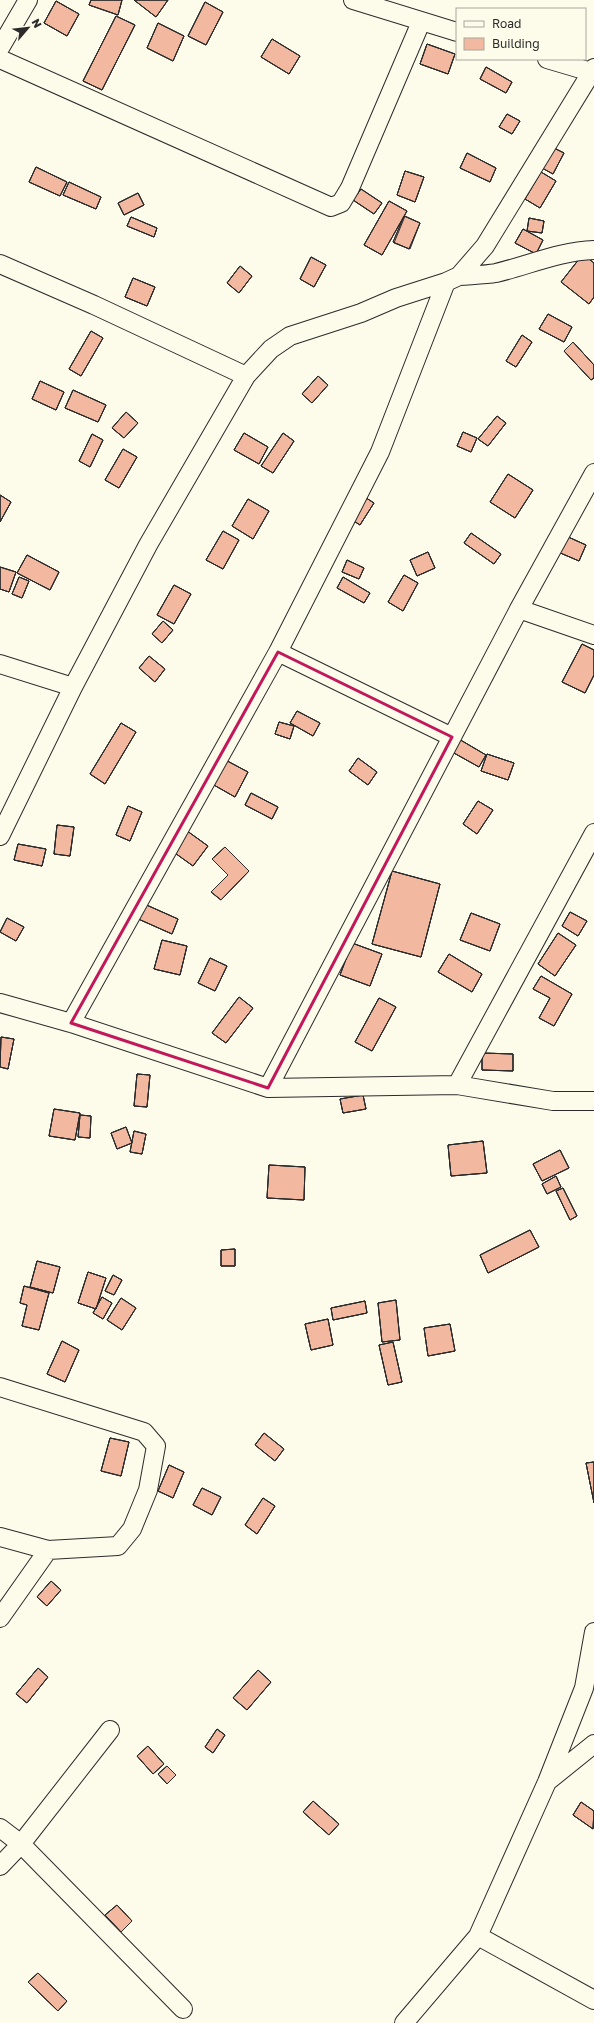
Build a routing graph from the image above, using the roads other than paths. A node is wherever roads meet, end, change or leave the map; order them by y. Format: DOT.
graph roads {
  1 [pos="28,0"];
  2 [pos="353,0"];
  3 [pos="421,22"];
  4 [pos="456,32"];
  5 [pos="0,48"];
  6 [pos="0,59"];
  7 [pos="551,60"];
  8 [pos="593,70"];
  9 [pos="594,250"];
  10 [pos="0,264"];
  11 [pos="453,279"];
  12 [pos="246,376"];
  13 [pos="594,473"];
  14 [pos="519,609"];
  15 [pos="594,635"];
  16 [pos="278,652"];
  17 [pos="0,664"];
  18 [pos="73,687"];
  19 [pos="452,737"];
  20 [pos="594,833"];
  21 [pos="0,836"];
  22 [pos="0,1002"];
  23 [pos="72,1023"];
  24 [pos="457,1085"];
  25 [pos="268,1088"];
  26 [pos="594,1101"];
  27 [pos="0,1387"];
  28 [pos="0,1537"];
  29 [pos="48,1550"];
  30 [pos="0,1618"];
  31 [pos="594,1632"];
  32 [pos="110,1730"];
  33 [pos="594,1744"];
  34 [pos="547,1782"];
  35 [pos="0,1828"];
  36 [pos="21,1844"];
  37 [pos="0,1866"];
  38 [pos="478,1936"];
  39 [pos="594,2000"];
  40 [pos="183,2009"];
  41 [pos="404,2023"];
  1 -- 5 [label="street"];
  2 -- 3 [label="street"];
  3 -- 4 [label="street"];
  3 -- 6 [label="street"];
  7 -- 8 [label="street"];
  8 -- 11 [label="street"];
  9 -- 11 [label="street"];
  10 -- 12 [label="street"];
  11 -- 12 [label="street"];
  11 -- 16 [label="street"];
  12 -- 18 [label="street"];
  13 -- 14 [label="street"];
  14 -- 15 [label="street"];
  14 -- 19 [label="street"];
  16 -- 19 [label="street"];
  16 -- 23 [label="street"];
  17 -- 18 [label="street"];
  18 -- 21 [label="street"];
  19 -- 25 [label="street"];
  20 -- 24 [label="street"];
  22 -- 23 [label="street"];
  23 -- 25 [label="street"];
  24 -- 25 [label="street"];
  24 -- 26 [label="street"];
  27 -- 29 [label="street"];
  28 -- 29 [label="street"];
  29 -- 30 [label="street"];
  31 -- 34 [label="street"];
  32 -- 36 [label="street"];
  33 -- 34 [label="street"];
  34 -- 38 [label="street"];
  35 -- 36 [label="street"];
  36 -- 37 [label="street"];
  36 -- 40 [label="street"];
  38 -- 39 [label="street"];
  38 -- 41 [label="street"];
}
